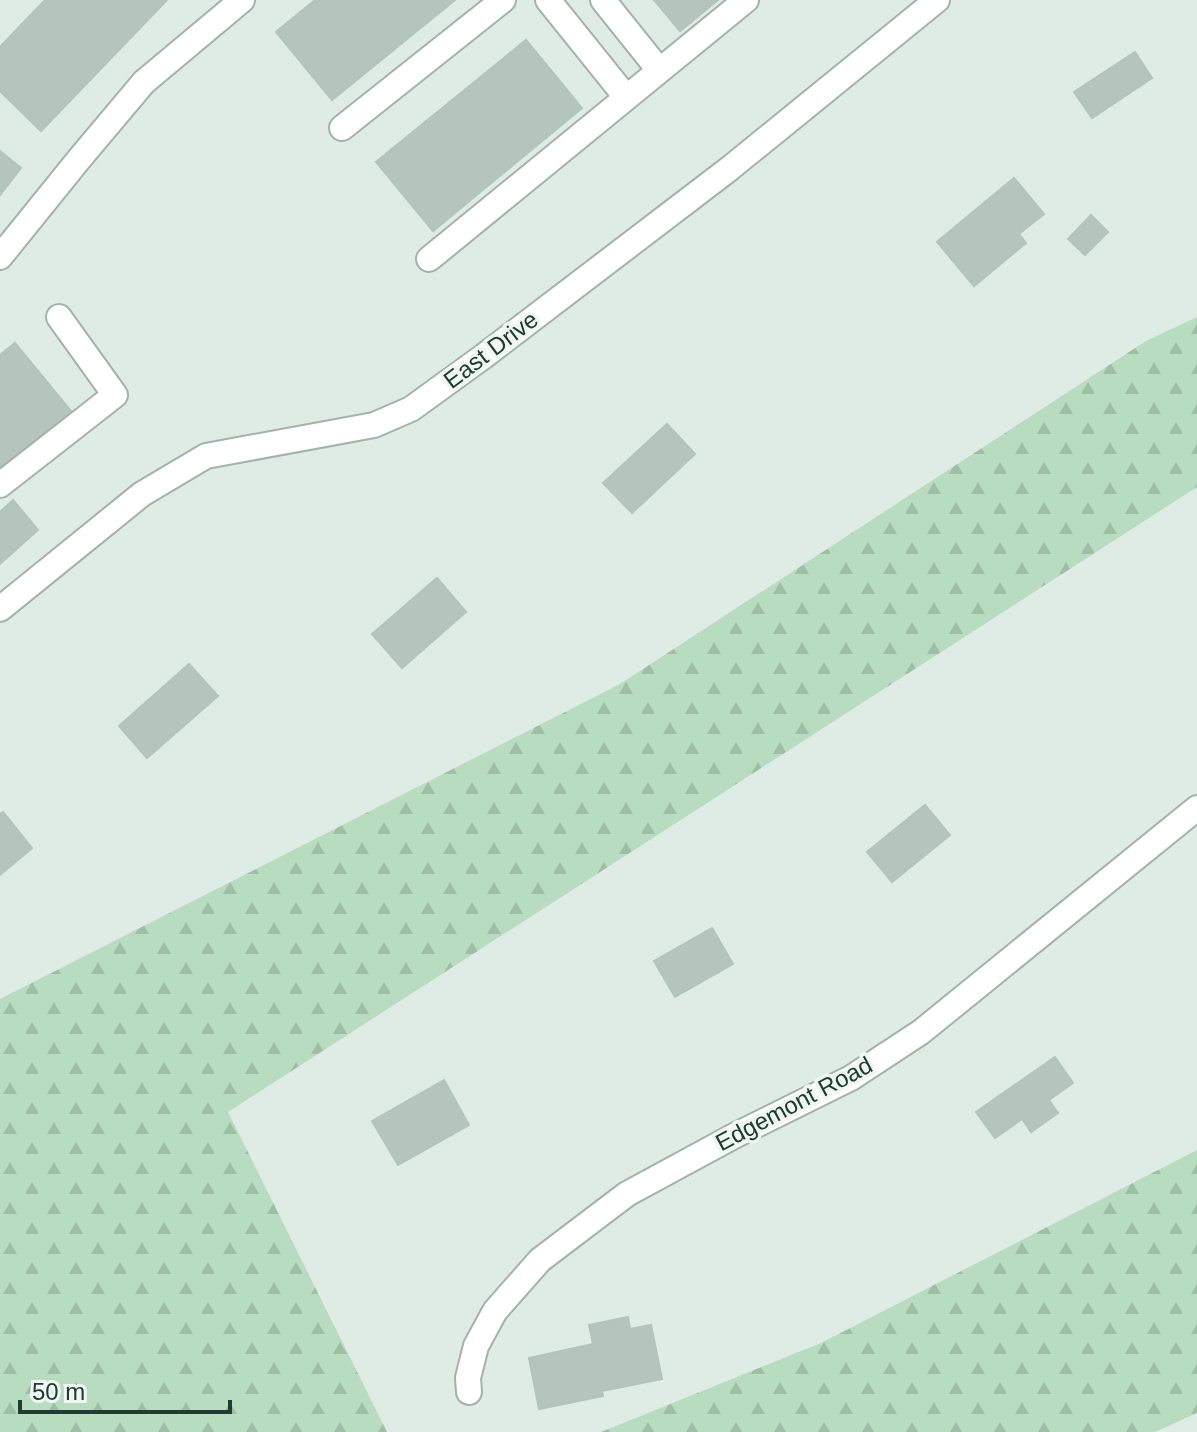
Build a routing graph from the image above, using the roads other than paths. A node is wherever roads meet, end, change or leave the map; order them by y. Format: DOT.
graph roads {
  1 [pos="242,0"];
  2 [pos="503,0"];
  3 [pos="548,0"];
  4 [pos="603,0"];
  5 [pos="746,0"];
  6 [pos="937,0"];
  7 [pos="659,70"];
  8 [pos="626,97"];
  9 [pos="342,128"];
  10 [pos="0,257"];
  11 [pos="429,259"];
  12 [pos="59,317"];
  13 [pos="0,485"];
  14 [pos="0,609"];
  15 [pos="1197,808"];
  16 [pos="469,1392"];
  1 -- 10 [label="street"];
  2 -- 9 [label="street"];
  3 -- 8 [label="street"];
  4 -- 7 [label="street"];
  5 -- 7 [label="street"];
  6 -- 14 [label="street, East Drive"];
  7 -- 8 [label="street"];
  8 -- 11 [label="street"];
  12 -- 13 [label="street"];
  15 -- 16 [label="street, Edgemont Road"];
}
